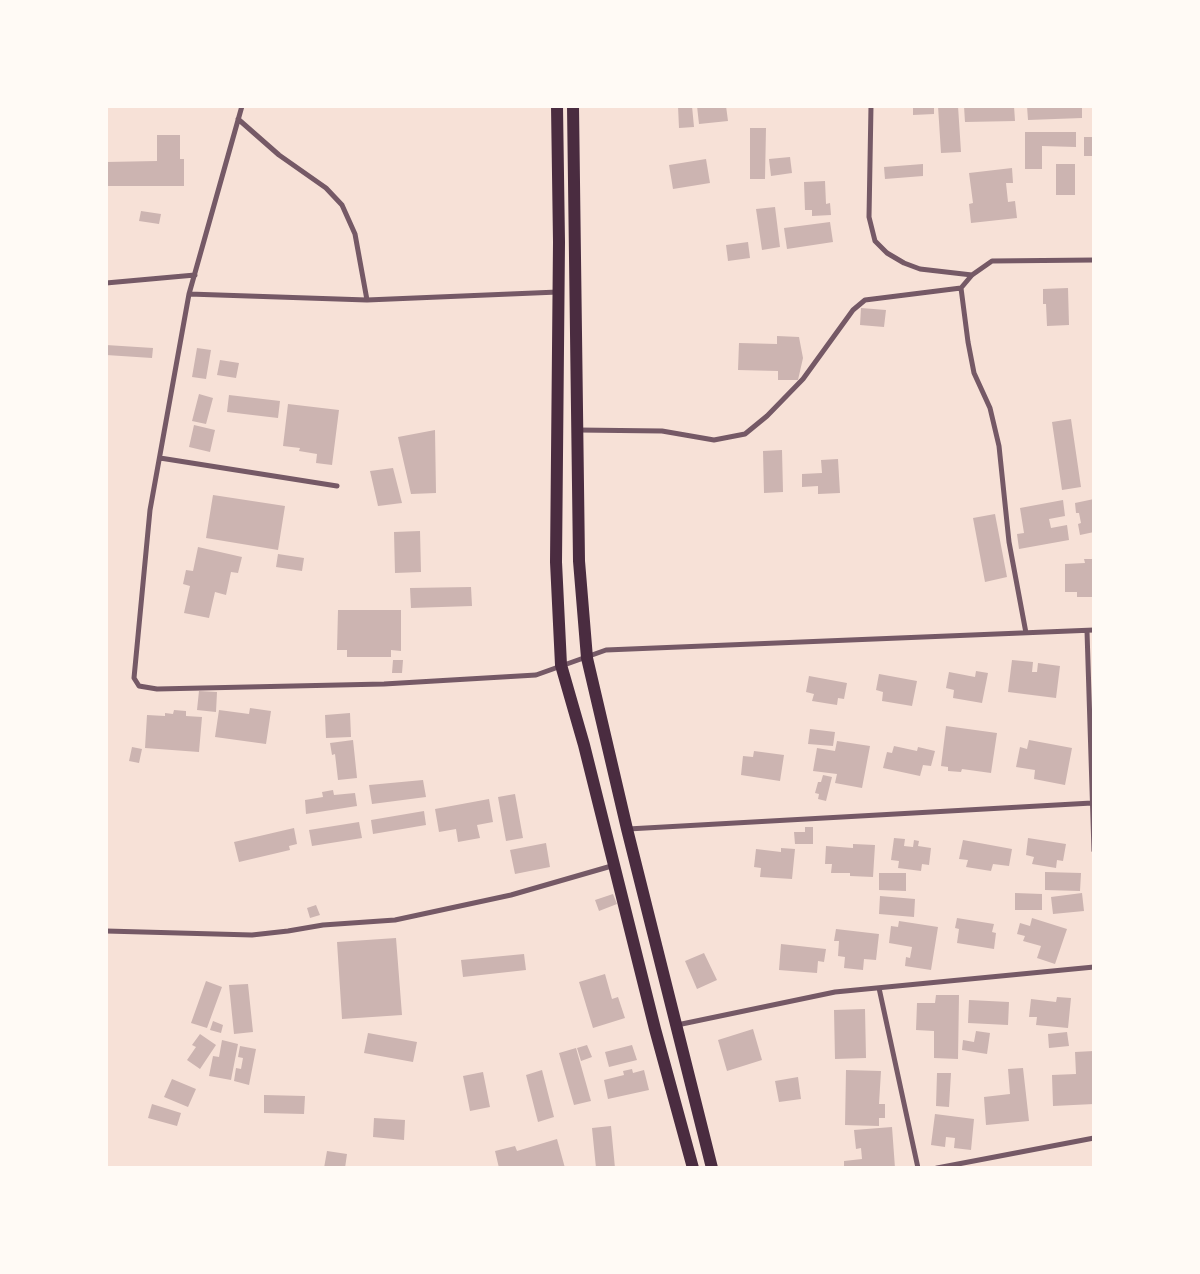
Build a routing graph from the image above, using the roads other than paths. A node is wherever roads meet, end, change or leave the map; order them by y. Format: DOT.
graph roads {
  1 [pos="242,106"];
  2 [pos="557,106"];
  3 [pos="573,106"];
  4 [pos="871,106"];
  5 [pos="238,119"];
  6 [pos="1094,260"];
  7 [pos="972,274"];
  8 [pos="195,276"];
  9 [pos="106,283"];
  10 [pos="962,288"];
  11 [pos="559,292"];
  12 [pos="189,294"];
  13 [pos="367,300"];
  14 [pos="578,430"];
  15 [pos="160,458"];
  16 [pos="337,486"];
  17 [pos="1094,630"];
  18 [pos="1087,631"];
  19 [pos="1026,633"];
  20 [pos="587,658"];
  21 [pos="561,665"];
  22 [pos="1092,802"];
  23 [pos="627,829"];
  24 [pos="1094,851"];
  25 [pos="615,865"];
  26 [pos="106,931"];
  27 [pos="1094,967"];
  28 [pos="879,988"];
  29 [pos="677,1025"];
  30 [pos="1094,1138"];
  31 [pos="692,1168"];
  32 [pos="712,1168"];
  33 [pos="918,1168"];
  34 [pos="937,1168"];
  1 -- 5 [label="street"];
  2 -- 11 [label="highway"];
  3 -- 14 [label="highway"];
  4 -- 7 [label="street"];
  5 -- 8 [label="street"];
  5 -- 13 [label="street"];
  6 -- 7 [label="street"];
  7 -- 10 [label="street"];
  8 -- 9 [label="street"];
  8 -- 12 [label="street"];
  10 -- 14 [label="street"];
  10 -- 19 [label="street"];
  11 -- 13 [label="street"];
  11 -- 21 [label="highway"];
  12 -- 13 [label="street"];
  12 -- 15 [label="street"];
  14 -- 20 [label="highway"];
  15 -- 16 [label="street"];
  15 -- 21 [label="street"];
  17 -- 18 [label="street"];
  18 -- 19 [label="street"];
  18 -- 22 [label="street"];
  19 -- 20 [label="street"];
  20 -- 21 [label="street"];
  20 -- 23 [label="highway"];
  21 -- 25 [label="highway"];
  22 -- 23 [label="street"];
  22 -- 24 [label="street"];
  23 -- 29 [label="highway"];
  25 -- 26 [label="street"];
  25 -- 31 [label="highway"];
  27 -- 28 [label="street"];
  28 -- 29 [label="street"];
  28 -- 33 [label="street"];
  29 -- 32 [label="highway"];
  30 -- 34 [label="street"];
}
